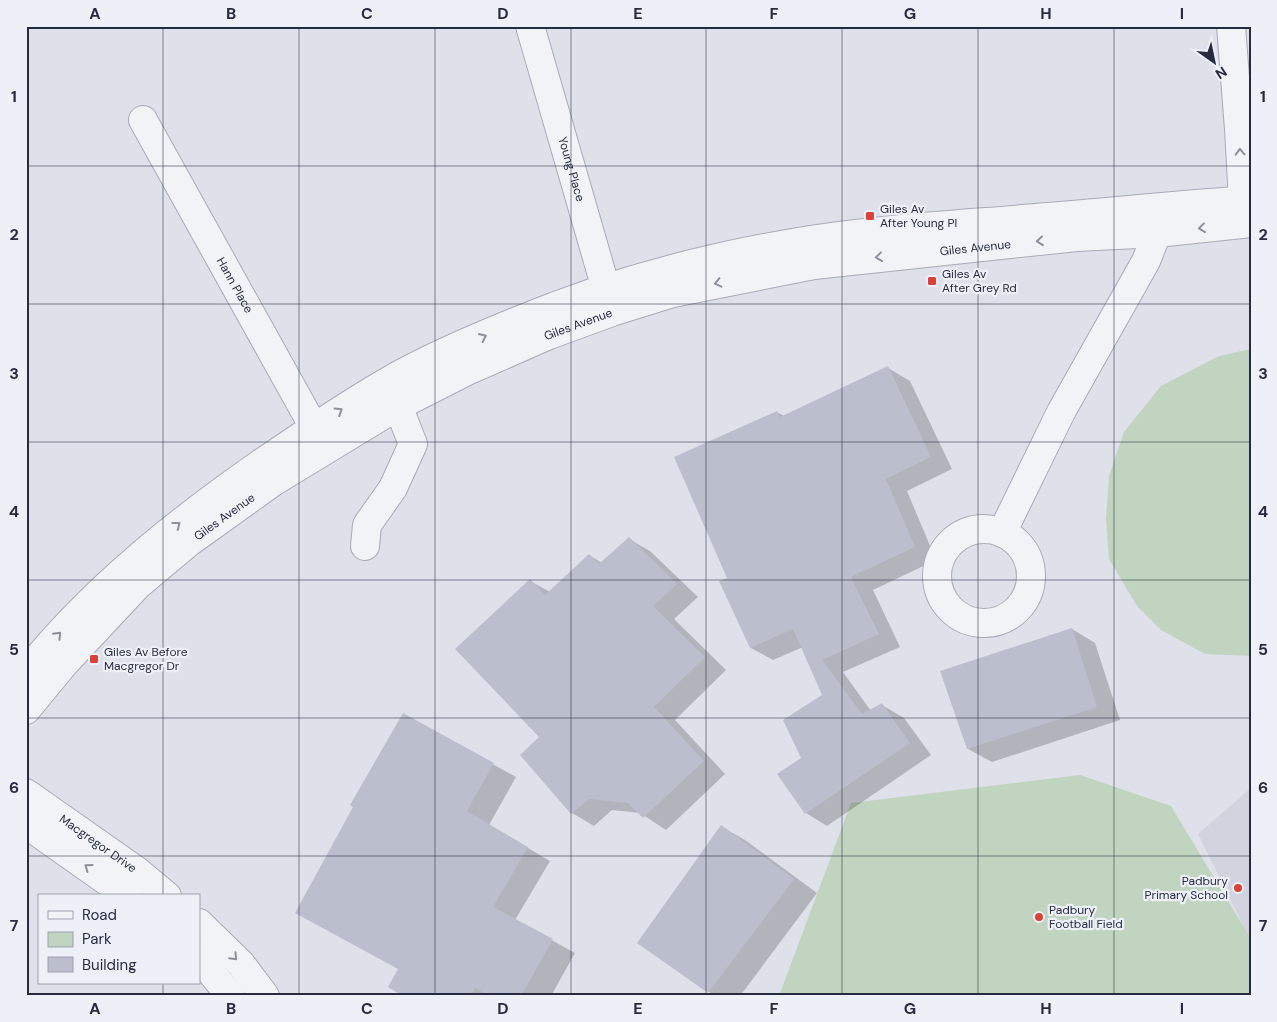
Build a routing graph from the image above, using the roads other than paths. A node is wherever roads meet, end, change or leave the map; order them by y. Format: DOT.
graph roads {
  1 [pos="530,26"];
  2 [pos="1231,26"];
  3 [pos="143,120"];
  4 [pos="1247,212"];
  5 [pos="1157,233"];
  6 [pos="609,300"];
  7 [pos="398,406"];
  8 [pos="319,438"];
  9 [pos="1002,532"];
  10 [pos="365,546"];
  11 [pos="26,672"];
  12 [pos="26,710"];
  13 [pos="26,793"];
  14 [pos="26,824"];
  15 [pos="125,894"];
  16 [pos="165,894"];
  17 [pos="200,924"];
  18 [pos="200,959"];
  19 [pos="231,996"];
  20 [pos="265,996"];
  1 -- 6 [label="street, Young Place"];
  4 -- 2 [label="street, one-way"];
  3 -- 8 [label="street, Hann Place"];
  4 -- 5 [label="street, Giles Avenue, one-way"];
  4 -- 6 [label="street, Giles Avenue"];
  5 -- 6 [label="street, Giles Avenue, one-way"];
  5 -- 9 [label="street"];
  6 -- 7 [label="street, Giles Avenue"];
  8 -- 6 [label="street, Giles Avenue, one-way"];
  7 -- 8 [label="street, Giles Avenue"];
  7 -- 10 [label="street"];
  11 -- 8 [label="street, Giles Avenue, one-way"];
  8 -- 12 [label="street, Giles Avenue"];
  13 -- 16 [label="street, Macgregor Drive"];
  15 -- 14 [label="street, Macgregor Drive, one-way"];
  17 -- 20 [label="street, one-way"];
  18 -- 19 [label="street"];
}
